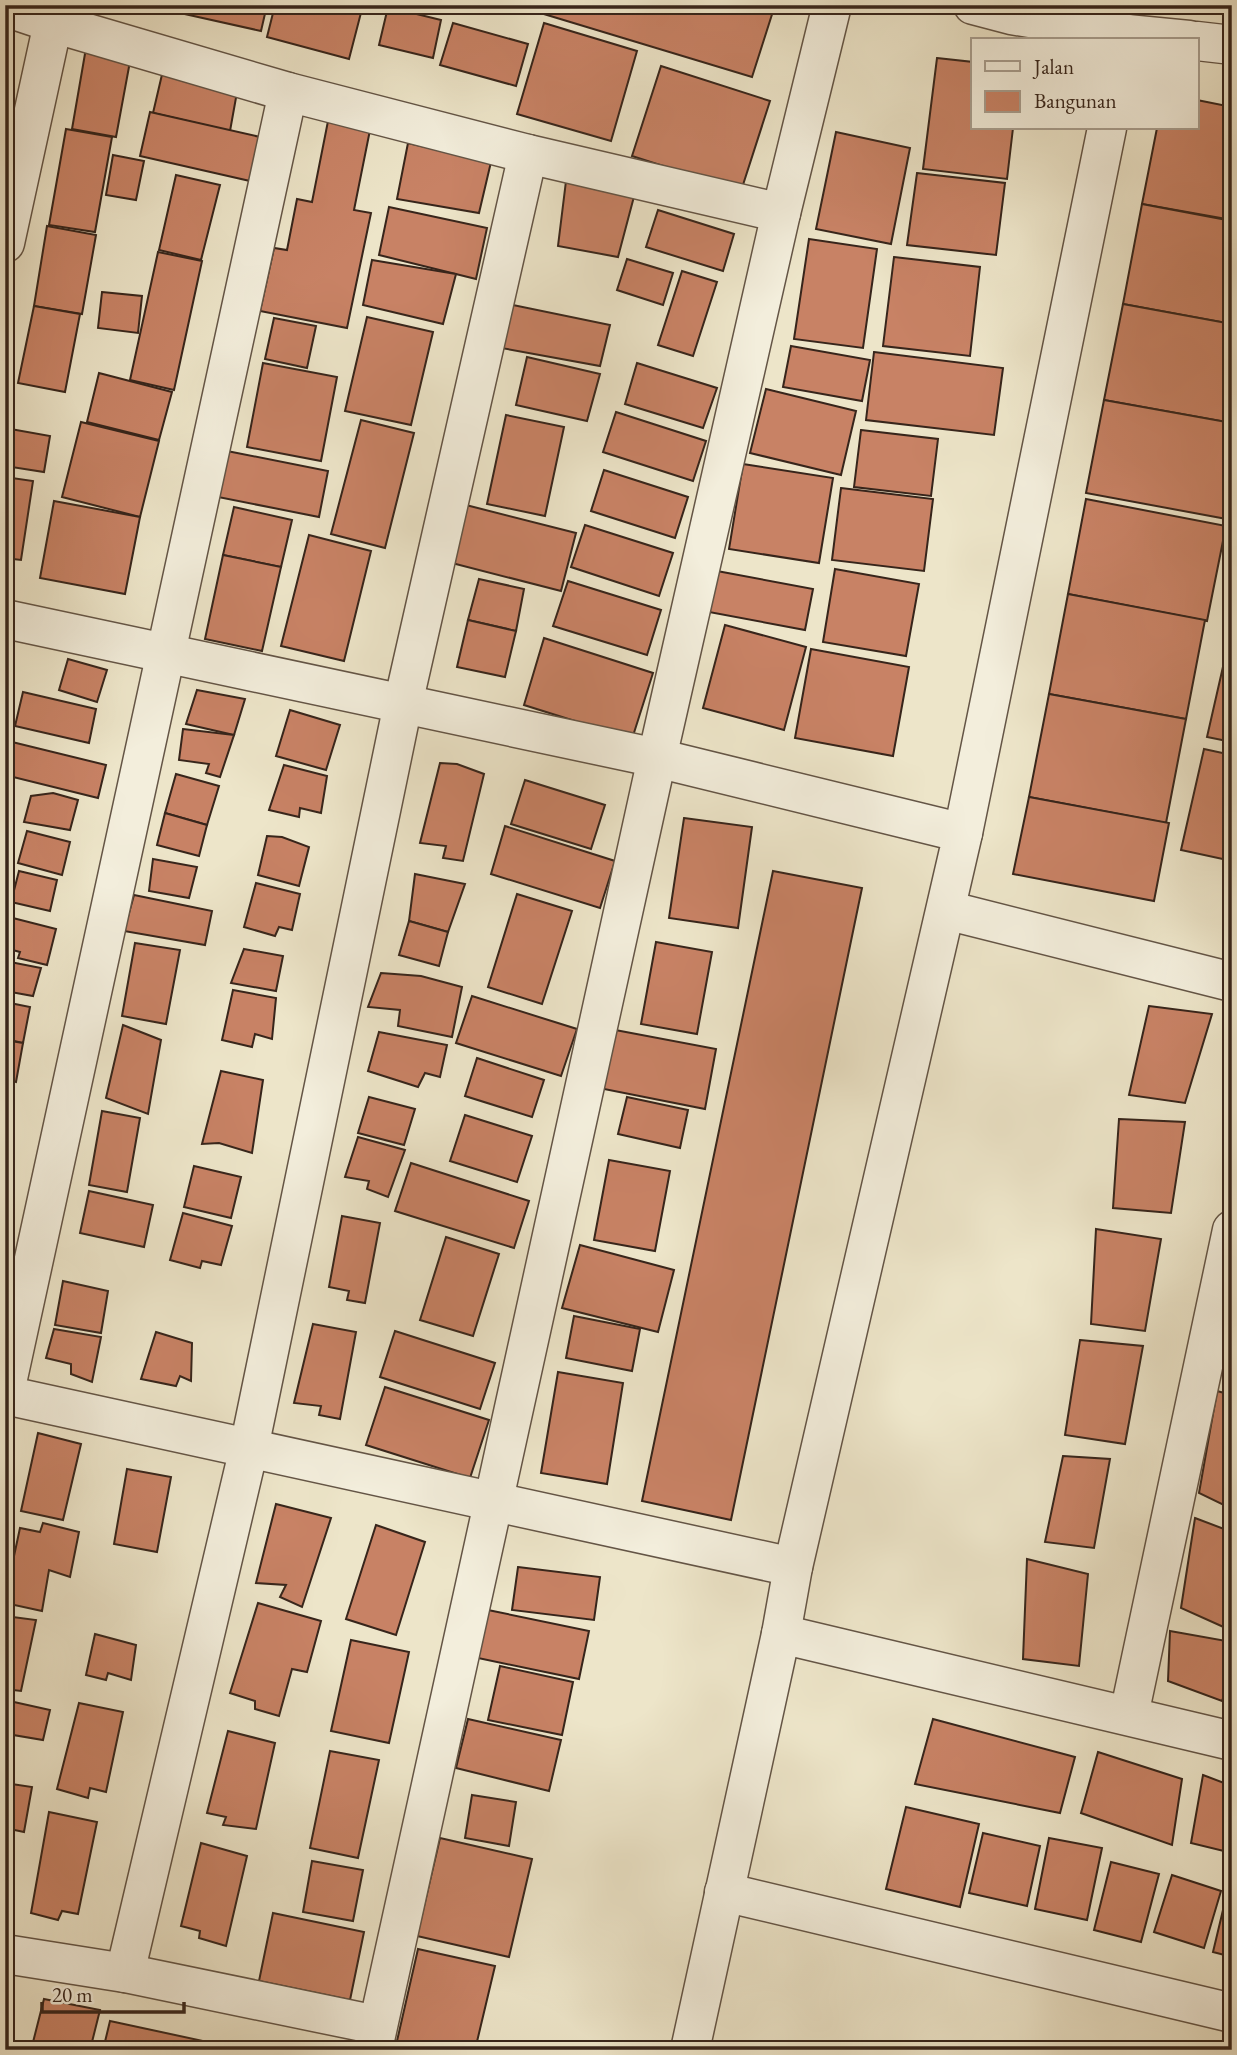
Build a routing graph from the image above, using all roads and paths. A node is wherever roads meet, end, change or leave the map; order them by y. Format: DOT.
graph roads {
  1 [pos="832,5"];
  2 [pos="972,5"];
  3 [pos="5,7"];
  4 [pos="1012,10"];
  5 [pos="53,23"];
  6 [pos="1126,37"];
  7 [pos="1147,38"];
  8 [pos="1198,41"];
  9 [pos="1232,45"];
  10 [pos="288,92"];
  11 [pos="1107,130"];
  12 [pos="528,155"];
  13 [pos="781,213"];
  14 [pos="5,243"];
  15 [pos="5,620"];
  16 [pos="164,655"];
  17 [pos="403,704"];
  18 [pos="657,758"];
  19 [pos="963,833"];
  20 [pos="946,910"];
  21 [pos="1232,982"];
  22 [pos="1231,1239"];
  23 [pos="5,1393"];
  24 [pos="249,1448"];
  25 [pos="494,1503"];
  26 [pos="793,1567"];
  27 [pos="781,1634"];
  28 [pos="1129,1715"];
  29 [pos="1232,1741"];
  30 [pos="724,1892"];
  31 [pos="5,1954"];
  32 [pos="125,1973"];
  33 [pos="1232,2013"];
  34 [pos="375,2037"];
  35 [pos="690,2050"];
  1 -- 13 [label="street"];
  2 -- 4 [label="street"];
  3 -- 5 [label="street"];
  4 -- 6 [label="street"];
  5 -- 10 [label="street"];
  5 -- 14 [label="street"];
  6 -- 7 [label="street"];
  8 -- 9 [label="street"];
  10 -- 12 [label="street"];
  10 -- 16 [label="street"];
  11 -- 19 [label="street"];
  12 -- 13 [label="street"];
  12 -- 17 [label="street"];
  13 -- 18 [label="street"];
  15 -- 16 [label="street"];
  16 -- 17 [label="street"];
  16 -- 23 [label="street"];
  17 -- 18 [label="street"];
  17 -- 24 [label="street"];
  18 -- 19 [label="street"];
  18 -- 25 [label="street"];
  19 -- 20 [label="street"];
  20 -- 21 [label="street"];
  20 -- 26 [label="street"];
  22 -- 28 [label="street"];
  23 -- 24 [label="street"];
  24 -- 25 [label="street"];
  24 -- 32 [label="street"];
  25 -- 26 [label="street"];
  25 -- 34 [label="street"];
  26 -- 27 [label="street"];
  27 -- 28 [label="street"];
  27 -- 30 [label="street"];
  28 -- 29 [label="street"];
  30 -- 33 [label="street"];
  30 -- 35 [label="street"];
  31 -- 32 [label="street"];
  32 -- 34 [label="street"];
}
